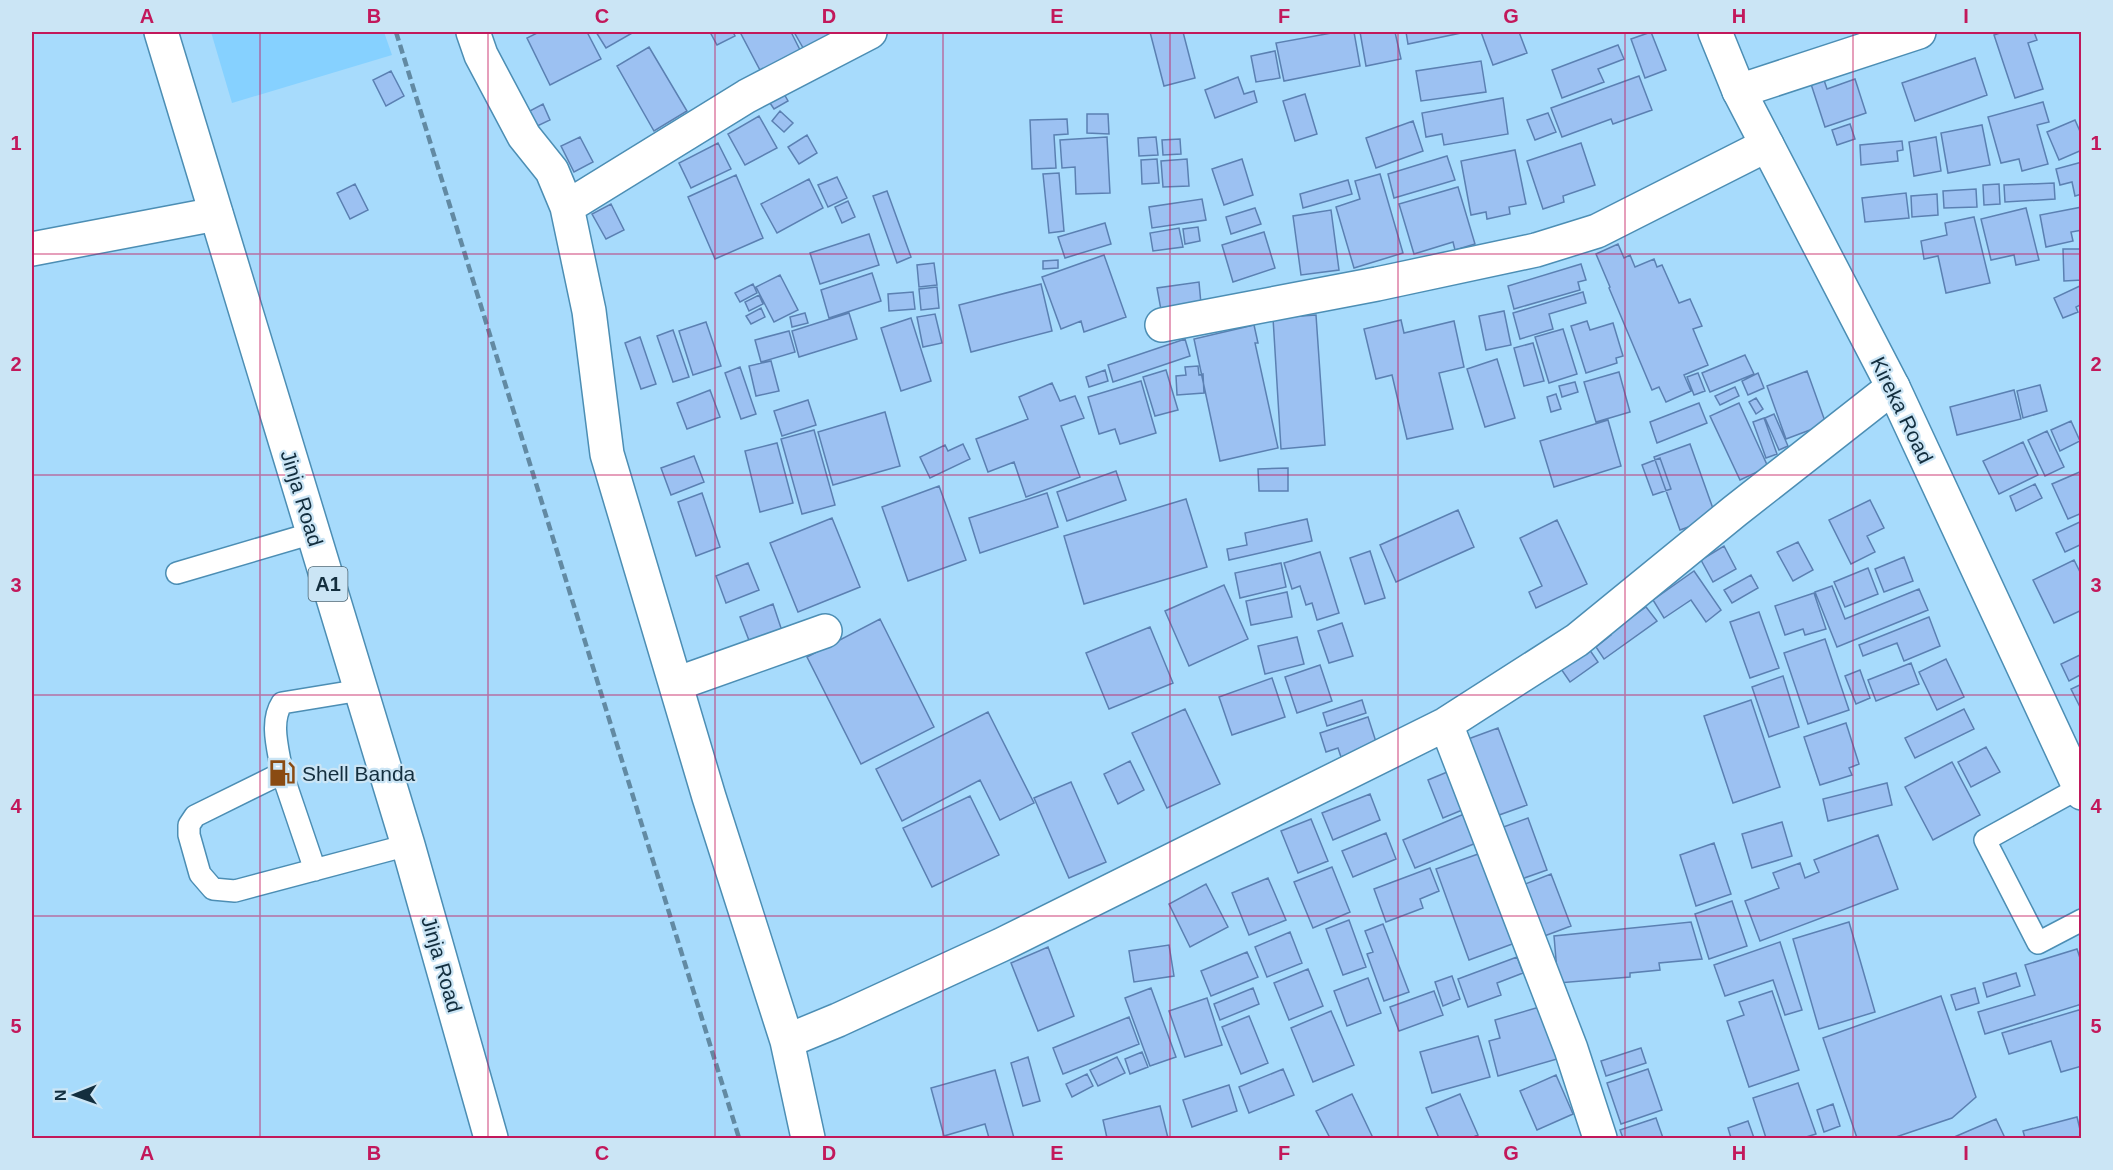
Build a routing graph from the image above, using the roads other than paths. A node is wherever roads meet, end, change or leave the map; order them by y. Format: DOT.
graph roads {
  1 [pos="161,32"];
  2 [pos="473,32"];
  3 [pos="870,32"];
  4 [pos="1715,32"];
  5 [pos="1919,32"];
  6 [pos="1739,91"];
  7 [pos="1767,145"];
  8 [pos="567,207"];
  9 [pos="216,214"];
  10 [pos="32,249"];
  11 [pos="1162,325"];
  12 [pos="1893,387"];
  13 [pos="313,533"];
  14 [pos="177,573"];
  15 [pos="825,631"];
  16 [pos="676,684"];
  17 [pos="361,690"];
  18 [pos="1446,724"];
  19 [pos="282,773"];
  20 [pos="2080,791"];
  21 [pos="408,846"];
  22 [pos="315,870"];
  23 [pos="2082,920"];
  24 [pos="787,1041"];
  25 [pos="491,1138"];
  26 [pos="807,1138"];
  27 [pos="1600,1138"];
  1 -- 9 [label="main road, Jinja Road / A1"];
  2 -- 8 [label="main road"];
  3 -- 8 [label="main road"];
  4 -- 6 [label="main road, Kireka Road"];
  5 -- 6 [label="main road"];
  6 -- 7 [label="main road, Kireka Road"];
  7 -- 11 [label="main road"];
  7 -- 12 [label="main road, Kireka Road"];
  8 -- 16 [label="main road"];
  9 -- 10 [label="main road"];
  9 -- 13 [label="main road, Jinja Road / A1"];
  12 -- 18 [label="main road"];
  12 -- 20 [label="main road, Kireka Road"];
  13 -- 14 [label="lane"];
  13 -- 17 [label="main road, Jinja Road / A1"];
  15 -- 16 [label="main road"];
  16 -- 24 [label="main road"];
  17 -- 19 [label="lane"];
  17 -- 21 [label="main road, Jinja Road / A1"];
  18 -- 24 [label="main road"];
  18 -- 27 [label="main road"];
  19 -- 22 [label="lane"];
  19 -- 22 [label="lane"];
  20 -- 23 [label="lane"];
  21 -- 22 [label="lane"];
  21 -- 25 [label="main road, Jinja Road / A1"];
  24 -- 26 [label="main road"];
}
